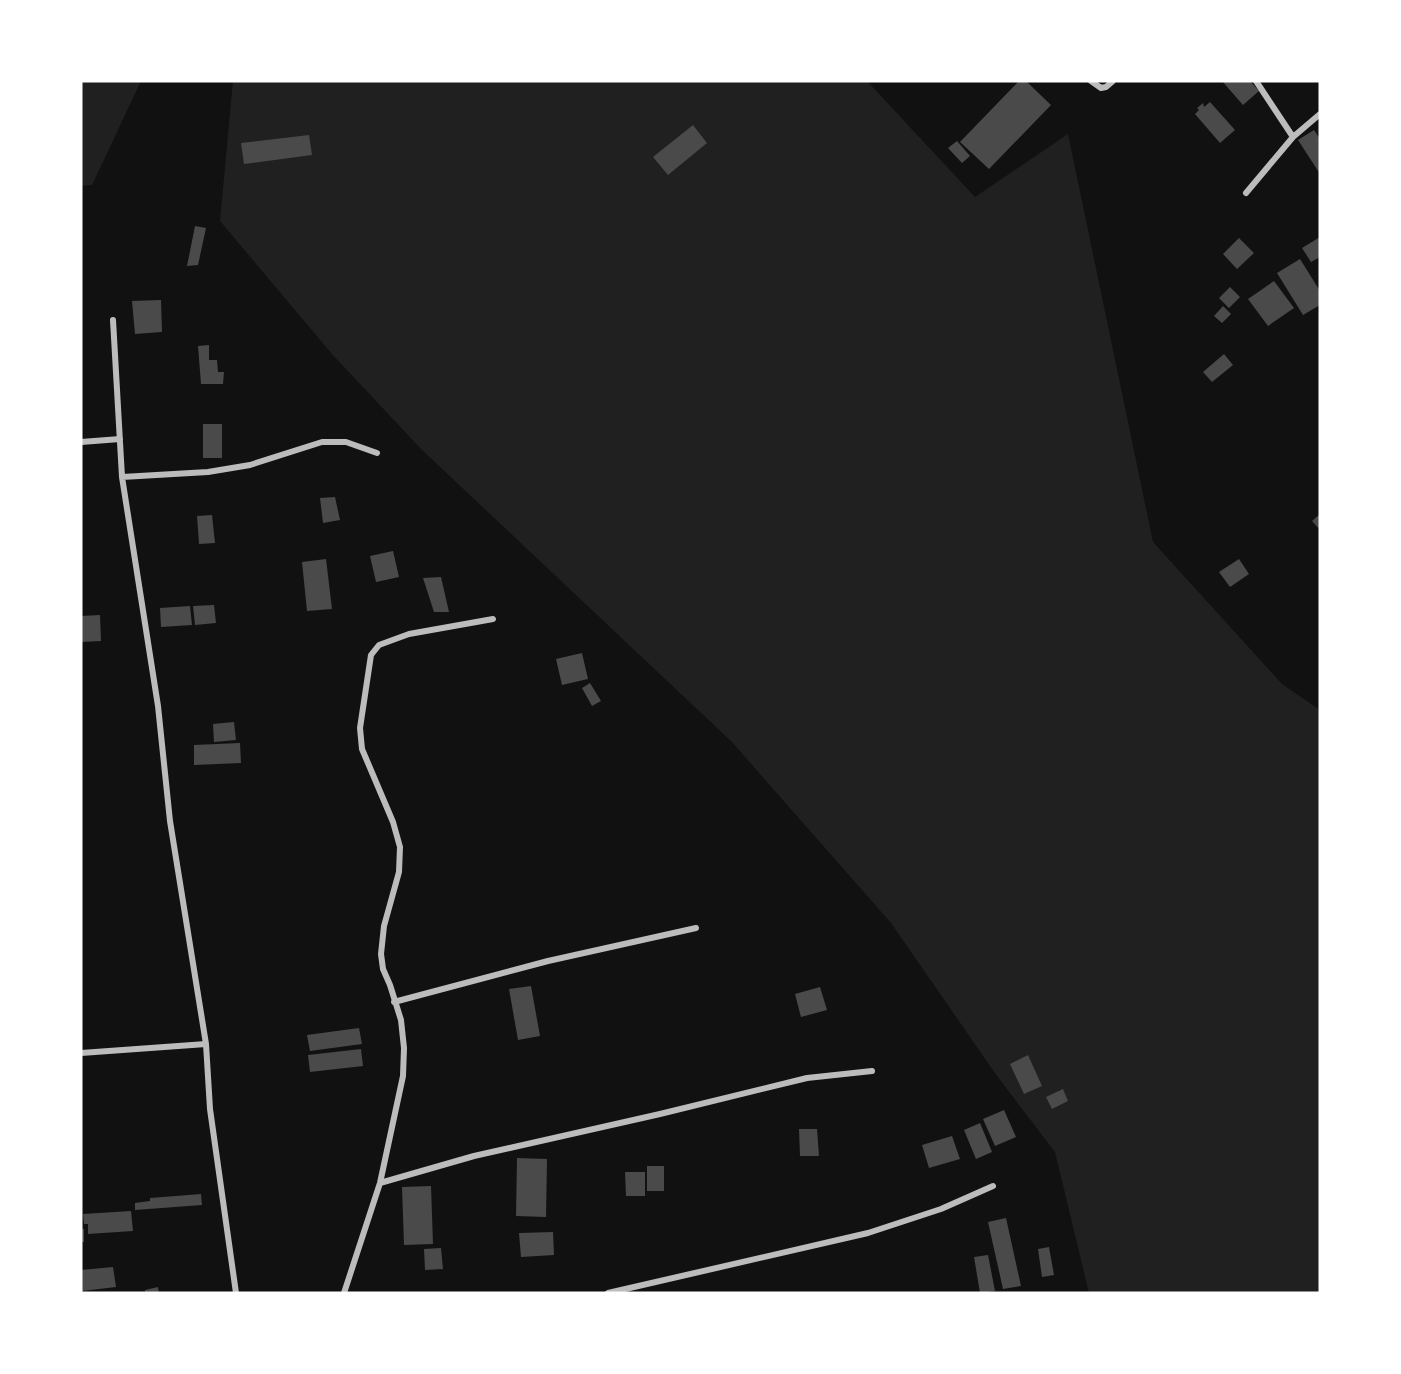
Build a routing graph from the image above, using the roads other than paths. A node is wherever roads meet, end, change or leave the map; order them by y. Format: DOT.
graph roads {
  1 [pos="1091,81"];
  2 [pos="1113,81"];
  3 [pos="1256,81"];
  4 [pos="1320,114"];
  5 [pos="1293,137"];
  6 [pos="1246,193"];
  7 [pos="113,320"];
  8 [pos="120,439"];
  9 [pos="81,442"];
  10 [pos="377,453"];
  11 [pos="122,477"];
  12 [pos="493,618"];
  13 [pos="696,928"];
  14 [pos="394,1002"];
  15 [pos="206,1044"];
  16 [pos="81,1053"];
  17 [pos="872,1071"];
  18 [pos="380,1183"];
  19 [pos="993,1186"];
  20 [pos="236,1293"];
  21 [pos="345,1293"];
  22 [pos="608,1293"];
  1 -- 2 [label="street"];
  3 -- 5 [label="street"];
  4 -- 5 [label="street"];
  5 -- 6 [label="street"];
  7 -- 8 [label="street"];
  8 -- 9 [label="street"];
  8 -- 11 [label="street"];
  10 -- 11 [label="street"];
  11 -- 15 [label="street"];
  12 -- 14 [label="street"];
  13 -- 14 [label="street"];
  14 -- 18 [label="street"];
  15 -- 16 [label="street"];
  15 -- 20 [label="street"];
  17 -- 18 [label="street"];
  18 -- 21 [label="street"];
  19 -- 22 [label="street"];
}
